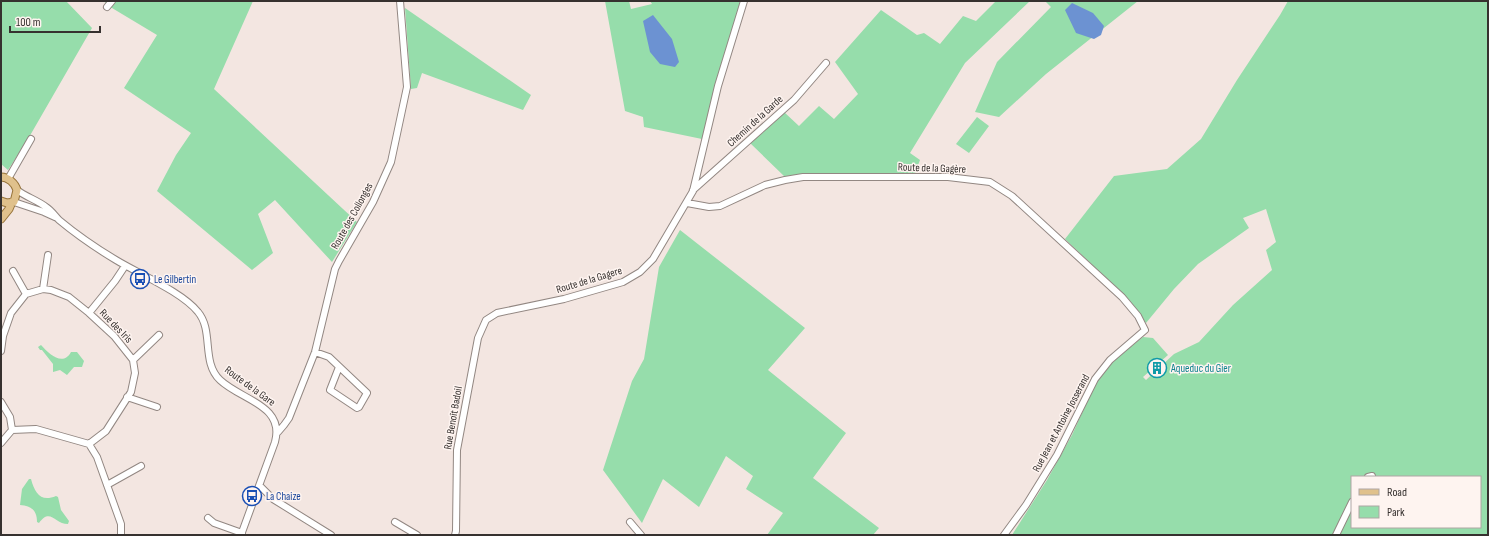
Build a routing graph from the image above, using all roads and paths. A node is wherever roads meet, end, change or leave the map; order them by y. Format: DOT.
graph roads {
  1 [pos="112,1"];
  2 [pos="400,1"];
  3 [pos="744,1"];
  4 [pos="107,7"];
  5 [pos="826,63"];
  6 [pos="31,139"];
  7 [pos="3,177"];
  8 [pos="17,190"];
  9 [pos="693,191"];
  10 [pos="1,201"];
  11 [pos="13,202"];
  12 [pos="687,202"];
  13 [pos="1,219"];
  14 [pos="58,219"];
  15 [pos="48,255"];
  16 [pos="125,266"];
  17 [pos="13,271"];
  18 [pos="43,289"];
  19 [pos="26,294"];
  20 [pos="89,313"];
  21 [pos="497,313"];
  22 [pos="1145,330"];
  23 [pos="159,335"];
  24 [pos="1,351"];
  25 [pos="315,352"];
  26 [pos="134,360"];
  27 [pos="339,367"];
  28 [pos="127,397"];
  29 [pos="1,402"];
  30 [pos="157,407"];
  31 [pos="12,430"];
  32 [pos="278,432"];
  33 [pos="1,443"];
  34 [pos="89,444"];
  35 [pos="141,466"];
  36 [pos="107,485"];
  37 [pos="260,486"];
  38 [pos="1351,504"];
  39 [pos="208,518"];
  40 [pos="395,522"];
  41 [pos="630,522"];
  42 [pos="242,534"];
  43 [pos="121,535"];
  44 [pos="331,535"];
  45 [pos="417,535"];
  46 [pos="455,535"];
  47 [pos="641,535"];
  48 [pos="1004,535"];
  49 [pos="1336,535"];
  1 -- 4 [label="street"];
  2 -- 25 [label="street, Route des Collonges"];
  3 -- 9 [label="street"];
  5 -- 9 [label="street, Chemin de la Garde"];
  6 -- 7 [label="street"];
  7 -- 8 [label="main road, Route de la Gare"];
  8 -- 11 [label="main road"];
  8 -- 14 [label="street, Route de la Gare"];
  9 -- 12 [label="street, Route de la Gagere"];
  10 -- 11 [label="main road, Route de la Gare"];
  11 -- 13 [label="main road"];
  11 -- 14 [label="street, Route de la Gare"];
  12 -- 21 [label="street, Route de la Gagere"];
  12 -- 22 [label="street, Route de la Gagère"];
  14 -- 16 [label="street, Route de la Gare"];
  15 -- 18 [label="street"];
  16 -- 20 [label="street, Rue des Iris"];
  16 -- 32 [label="street, Route de la Gare"];
  17 -- 19 [label="street"];
  18 -- 19 [label="street"];
  18 -- 20 [label="street"];
  19 -- 24 [label="street"];
  20 -- 26 [label="street, Rue des Iris"];
  21 -- 46 [label="street, Rue Benoît Badoil"];
  22 -- 48 [label="street, Rue Jean et Antoine Josserand"];
  23 -- 26 [label="street"];
  25 -- 27 [label="street"];
  25 -- 32 [label="street, Route des Collonges"];
  26 -- 28 [label="street, Rue des Iris"];
  27 -- 27 [label="street"];
  28 -- 30 [label="street"];
  28 -- 34 [label="street, Rue des Iris"];
  29 -- 31 [label="street"];
  31 -- 33 [label="street"];
  31 -- 34 [label="street"];
  32 -- 37 [label="street, Route des Collonges"];
  34 -- 36 [label="street"];
  35 -- 36 [label="street"];
  36 -- 43 [label="street"];
  37 -- 42 [label="street, Route des Collonges"];
  37 -- 44 [label="street"];
  38 -- 49 [label="street"];
  39 -- 42 [label="street"];
  40 -- 45 [label="street"];
  41 -- 47 [label="street"];
}
